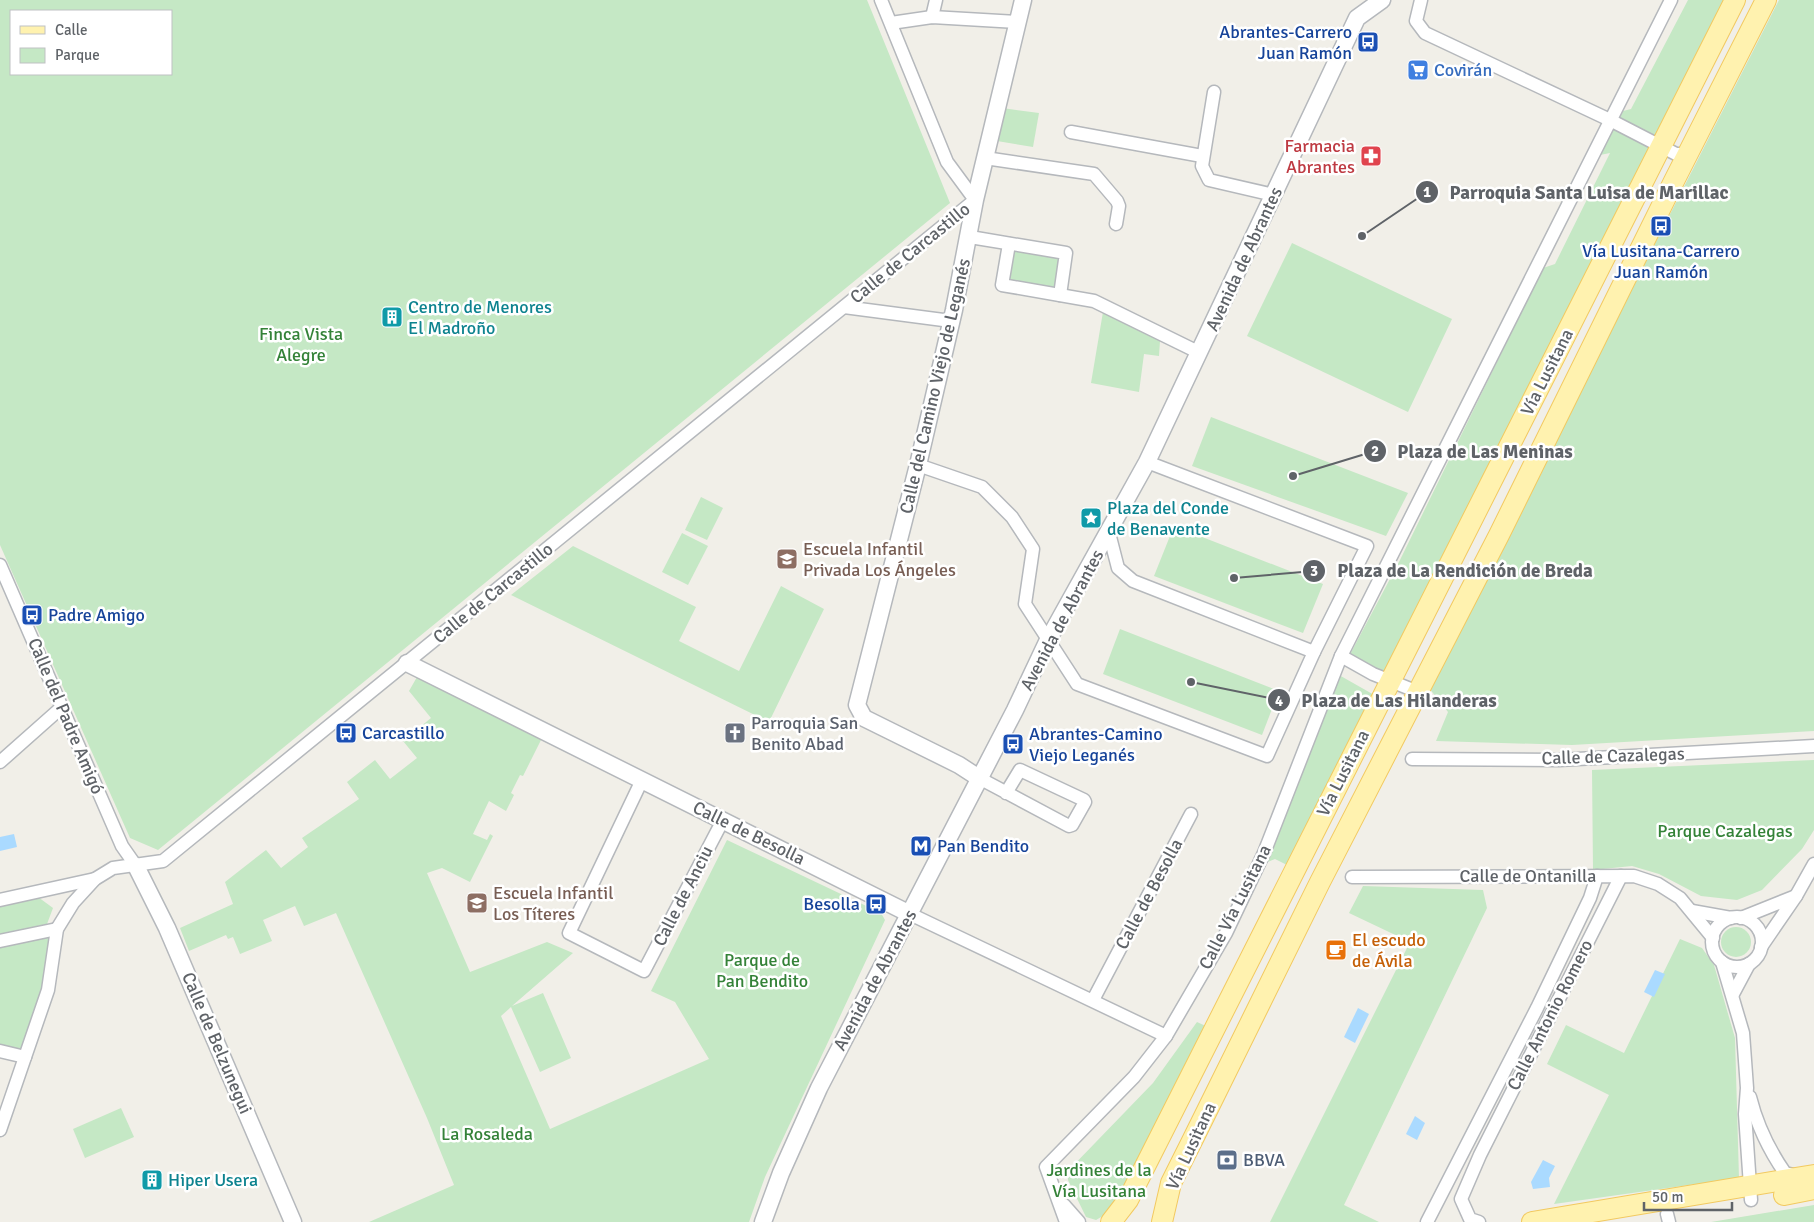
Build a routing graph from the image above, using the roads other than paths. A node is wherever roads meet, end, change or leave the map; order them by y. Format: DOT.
graph roads {
  1 [pos="881,0"];
  2 [pos="936,0"];
  3 [pos="1023,0"];
  4 [pos="1365,0"];
  5 [pos="1382,0"];
  6 [pos="1421,0"];
  7 [pos="1671,0"];
  8 [pos="1735,0"];
  9 [pos="1766,0"];
  10 [pos="932,17"];
  11 [pos="1358,18"];
  12 [pos="1017,22"];
  13 [pos="891,23"];
  14 [pos="1214,92"];
  15 [pos="1610,120"];
  16 [pos="1071,132"];
  17 [pos="1662,145"];
  18 [pos="1687,154"];
  19 [pos="1202,156"];
  20 [pos="985,158"];
  21 [pos="1274,195"];
  22 [pos="975,200"];
  23 [pos="1116,224"];
  24 [pos="970,237"];
  25 [pos="1009,244"];
  26 [pos="1060,295"];
  27 [pos="844,306"];
  28 [pos="951,321"];
  29 [pos="1200,353"];
  30 [pos="1146,462"];
  31 [pos="918,465"];
  32 [pos="1108,533"];
  33 [pos="0,565"];
  34 [pos="4,589"];
  35 [pos="1048,640"];
  36 [pos="1314,652"];
  37 [pos="1341,656"];
  38 [pos="407,663"];
  39 [pos="1390,679"];
  40 [pos="1418,692"];
  41 [pos="62,707"];
  42 [pos="1814,746"];
  43 [pos="1412,759"];
  44 [pos="0,762"];
  45 [pos="978,778"];
  46 [pos="642,780"];
  47 [pos="1006,793"];
  48 [pos="1192,814"];
  49 [pos="723,820"];
  50 [pos="1814,864"];
  51 [pos="136,866"];
  52 [pos="1597,876"];
  53 [pos="1620,876"];
  54 [pos="1352,877"];
  55 [pos="95,879"];
  56 [pos="1796,896"];
  57 [pos="0,900"];
  58 [pos="1692,911"];
  59 [pos="910,914"];
  60 [pos="1737,918"];
  61 [pos="57,929"];
  62 [pos="1713,938"];
  63 [pos="0,941"];
  64 [pos="1761,947"];
  65 [pos="1722,962"];
  66 [pos="1749,964"];
  67 [pos="1733,994"];
  68 [pos="1093,1000"];
  69 [pos="1166,1036"];
  70 [pos="0,1051"];
  71 [pos="25,1056"];
  72 [pos="1747,1088"];
  73 [pos="0,1130"];
  74 [pos="1811,1180"];
  75 [pos="1444,1191"];
  76 [pos="1750,1194"];
  77 [pos="1059,1198"];
  78 [pos="1461,1199"];
  79 [pos="1668,1218"];
  80 [pos="293,1222"];
  81 [pos="764,1222"];
  82 [pos="1066,1222"];
  83 [pos="1078,1222"];
  84 [pos="1111,1222"];
  85 [pos="1162,1222"];
  86 [pos="1428,1222"];
  87 [pos="1479,1222"];
  88 [pos="1532,1222"];
  89 [pos="1619,1222"];
  1 -- 13 [label="street"];
  2 -- 10 [label="street"];
  3 -- 12 [label="street, Calle del Camino Viejo de Leganés"];
  4 -- 11 [label="street"];
  5 -- 11 [label="street, Avenida de Abrantes"];
  6 -- 15 [label="street"];
  7 -- 15 [label="street"];
  8 -- 17 [label="main road, Vía Lusitana"];
  9 -- 18 [label="main road, Vía Lusitana"];
  10 -- 12 [label="street"];
  10 -- 13 [label="street"];
  11 -- 21 [label="street, Avenida de Abrantes"];
  12 -- 20 [label="street, Calle del Camino Viejo de Leganés"];
  13 -- 22 [label="street"];
  14 -- 19 [label="street"];
  15 -- 17 [label="street"];
  15 -- 37 [label="street"];
  16 -- 19 [label="street"];
  17 -- 18 [label="street"];
  17 -- 39 [label="main road, Vía Lusitana"];
  18 -- 40 [label="main road, Vía Lusitana"];
  19 -- 21 [label="street"];
  20 -- 22 [label="street, Calle del Camino Viejo de Leganés"];
  20 -- 23 [label="street"];
  21 -- 29 [label="street, Avenida de Abrantes"];
  22 -- 24 [label="street, Calle del Camino Viejo de Leganés"];
  22 -- 27 [label="street, Calle de Carcastillo"];
  24 -- 25 [label="street"];
  24 -- 28 [label="street, Calle del Camino Viejo de Leganés"];
  25 -- 26 [label="street"];
  25 -- 26 [label="street"];
  26 -- 29 [label="street"];
  27 -- 28 [label="street, Calle de Carcastillo"];
  27 -- 38 [label="street, Calle de Carcastillo"];
  28 -- 31 [label="street, Calle del Camino Viejo de Leganés"];
  29 -- 30 [label="street, Avenida de Abrantes"];
  30 -- 32 [label="street, Avenida de Abrantes"];
  30 -- 36 [label="street"];
  31 -- 35 [label="street"];
  31 -- 45 [label="street, Calle del Camino Viejo de Leganés"];
  32 -- 35 [label="street, Avenida de Abrantes"];
  32 -- 36 [label="street"];
  33 -- 34 [label="street, Calle del Padre Amigó"];
  34 -- 41 [label="street, Calle del Padre Amigó"];
  35 -- 36 [label="street"];
  35 -- 45 [label="street, Avenida de Abrantes"];
  37 -- 39 [label="street"];
  37 -- 69 [label="street, Calle Vía Lusitana"];
  38 -- 46 [label="street, Calle de Besolla"];
  38 -- 51 [label="street, Calle de Carcastillo"];
  39 -- 40 [label="street"];
  39 -- 84 [label="main road, Vía Lusitana"];
  40 -- 85 [label="main road, Vía Lusitana"];
  41 -- 44 [label="street"];
  41 -- 51 [label="street, Calle del Padre Amigó"];
  42 -- 43 [label="street, Calle de Cazalegas"];
  45 -- 47 [label="street, Calle del Camino Viejo de Leganés"];
  45 -- 59 [label="street, Avenida de Abrantes"];
  46 -- 49 [label="street, Calle de Besolla"];
  46 -- 49 [label="street, Calle de Anciu"];
  47 -- 47 [label="street, Calle del Camino Viejo de Leganés"];
  48 -- 68 [label="street, Calle de Besolla"];
  49 -- 59 [label="street, Calle de Besolla"];
  50 -- 56 [label="street"];
  51 -- 55 [label="street, Calle de Carcastillo"];
  51 -- 80 [label="street, Calle de Belzunegui"];
  52 -- 53 [label="street, Calle de Ontanilla"];
  52 -- 54 [label="street, Calle de Ontanilla"];
  52 -- 75 [label="street, Calle Antonio Romero"];
  53 -- 58 [label="street, Calle de Ontanilla"];
  53 -- 78 [label="street, Calle Antonio Romero"];
  55 -- 57 [label="street"];
  55 -- 61 [label="street"];
  56 -- 60 [label="street"];
  56 -- 64 [label="street"];
  58 -- 60 [label="street"];
  58 -- 62 [label="street, Calle de Ontanilla"];
  59 -- 68 [label="street, Calle de Besolla"];
  59 -- 81 [label="street, Avenida de Abrantes"];
  60 -- 62 [label="street"];
  60 -- 64 [label="street"];
  61 -- 63 [label="street"];
  61 -- 71 [label="street"];
  62 -- 65 [label="street"];
  64 -- 66 [label="street"];
  65 -- 66 [label="street"];
  65 -- 67 [label="street"];
  66 -- 67 [label="street"];
  67 -- 72 [label="street"];
  68 -- 69 [label="street, Calle de Besolla"];
  69 -- 77 [label="street, Calle Vía Lusitana"];
  70 -- 71 [label="street"];
  71 -- 73 [label="street"];
  72 -- 74 [label="street"];
  72 -- 76 [label="street"];
  74 -- 76 [label="main road"];
  75 -- 78 [label="street"];
  75 -- 86 [label="street, Calle Antonio Romero"];
  76 -- 79 [label="main road"];
  76 -- 88 [label="main road"];
  77 -- 82 [label="street, Calle Vía Lusitana"];
  77 -- 83 [label="street, Calle Vía Lusitana"];
  78 -- 87 [label="street"];
  79 -- 89 [label="main road"];
}
